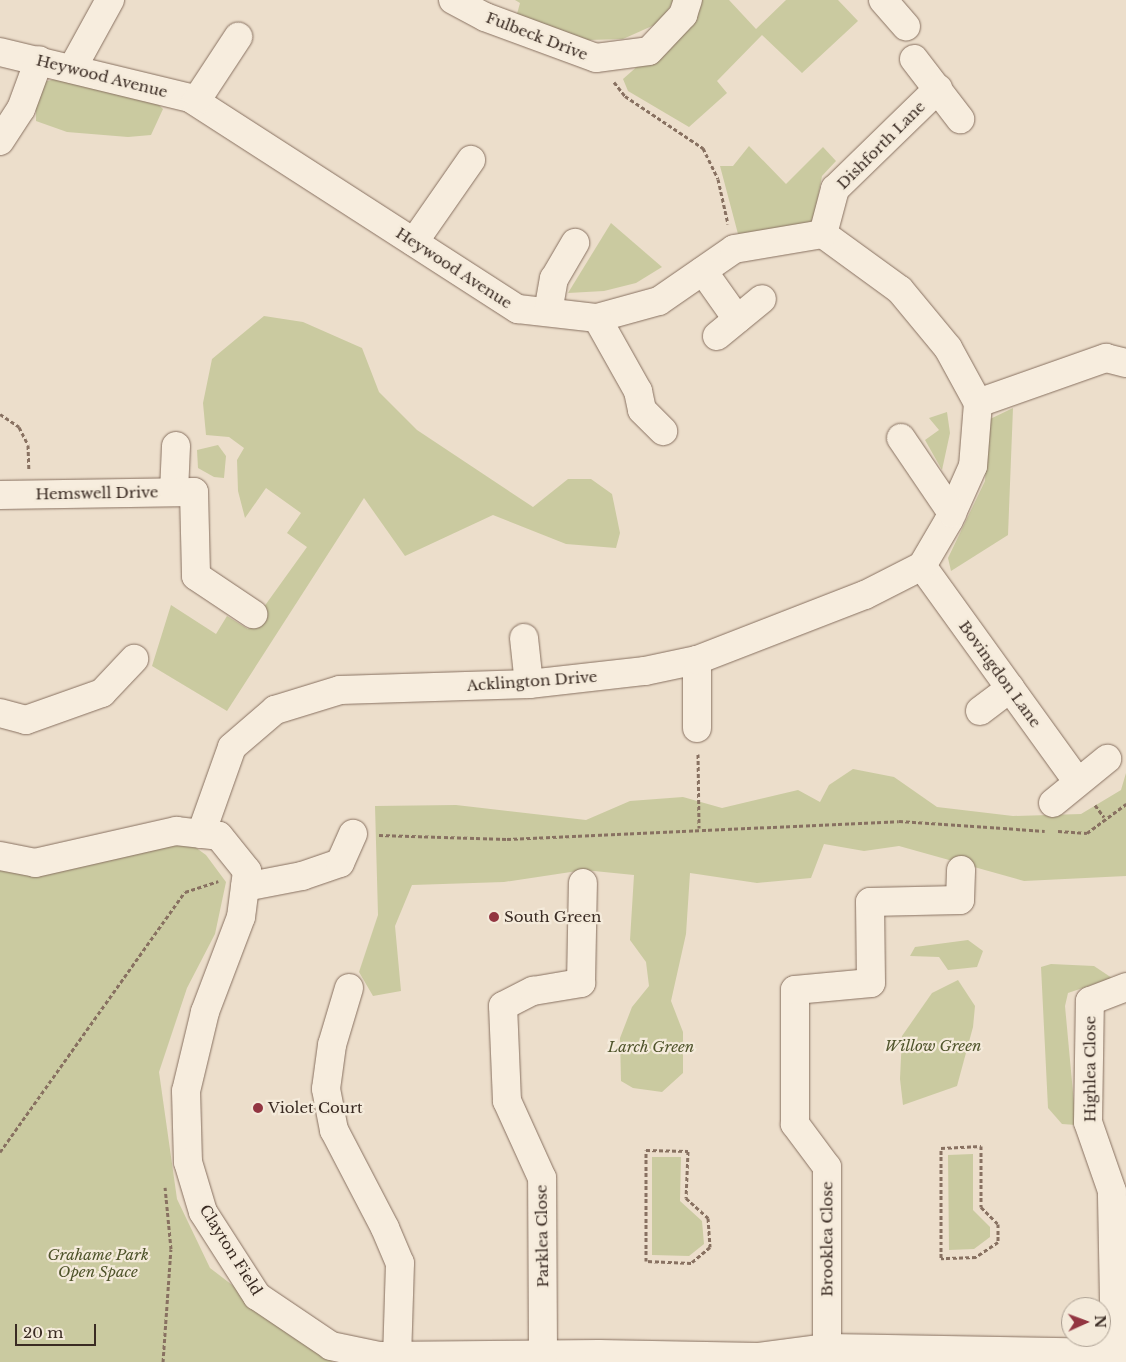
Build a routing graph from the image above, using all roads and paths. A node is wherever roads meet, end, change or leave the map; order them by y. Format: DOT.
graph roads {
  1 [pos="110,0"];
  2 [pos="453,0"];
  3 [pos="688,0"];
  4 [pos="883,0"];
  5 [pos="906,26"];
  6 [pos="238,37"];
  7 [pos="0,52"];
  8 [pos="596,58"];
  9 [pos="914,59"];
  10 [pos="38,60"];
  11 [pos="72,68"];
  12 [pos="938,89"];
  13 [pos="196,101"];
  14 [pos="960,119"];
  15 [pos="0,142"];
  16 [pos="471,160"];
  17 [pos="823,234"];
  18 [pos="414,242"];
  19 [pos="575,243"];
  20 [pos="734,249"];
  21 [pos="703,270"];
  22 [pos="762,299"];
  23 [pos="548,312"];
  24 [pos="597,318"];
  25 [pos="1126,362"];
  26 [pos="978,402"];
  27 [pos="0,414"];
  28 [pos="662,431"];
  29 [pos="900,438"];
  30 [pos="176,446"];
  31 [pos="184,492"];
  32 [pos="32,494"];
  33 [pos="0,495"];
  34 [pos="952,514"];
  35 [pos="922,566"];
  36 [pos="253,614"];
  37 [pos="524,638"];
  38 [pos="134,659"];
  39 [pos="697,660"];
  40 [pos="530,684"];
  41 [pos="1010,688"];
  42 [pos="980,711"];
  43 [pos="0,713"];
  44 [pos="697,728"];
  45 [pos="1107,759"];
  46 [pos="1078,782"];
  47 [pos="1053,803"];
  48 [pos="1126,804"];
  49 [pos="700,828"];
  50 [pos="188,832"];
  51 [pos="354,834"];
  52 [pos="0,856"];
  53 [pos="961,870"];
  54 [pos="246,879"];
  55 [pos="583,883"];
  56 [pos="1126,987"];
  57 [pos="349,988"];
  58 [pos="941,1148"];
  59 [pos="688,1151"];
  60 [pos="0,1152"];
  61 [pos="188,1162"];
  62 [pos="827,1348"];
  63 [pos="1120,1353"];
  64 [pos="331,1354"];
  65 [pos="397,1356"];
  66 [pos="535,1357"];
  67 [pos="599,1358"];
  68 [pos="163,1362"];
  1 -- 11 [label="street"];
  2 -- 8 [label="street, Fulbeck Drive"];
  3 -- 8 [label="street, Fulbeck Drive"];
  4 -- 5 [label="street"];
  6 -- 13 [label="street"];
  7 -- 10 [label="street, Heywood Avenue"];
  8 -- 20 [label="path"];
  9 -- 12 [label="street"];
  10 -- 11 [label="street, Heywood Avenue"];
  10 -- 15 [label="street"];
  11 -- 13 [label="street, Heywood Avenue"];
  12 -- 14 [label="street"];
  12 -- 17 [label="street, Dishforth Lane"];
  13 -- 18 [label="street, Heywood Avenue"];
  16 -- 18 [label="street"];
  17 -- 20 [label="street, Heywood Avenue"];
  17 -- 26 [label="street"];
  18 -- 23 [label="street, Heywood Avenue"];
  19 -- 23 [label="street"];
  20 -- 21 [label="street, Heywood Avenue"];
  21 -- 22 [label="street"];
  21 -- 24 [label="street, Heywood Avenue"];
  23 -- 24 [label="street, Heywood Avenue"];
  24 -- 28 [label="street"];
  25 -- 26 [label="street"];
  26 -- 34 [label="street"];
  27 -- 32 [label="path"];
  29 -- 34 [label="street"];
  30 -- 31 [label="street"];
  31 -- 32 [label="street, Hemswell Drive"];
  31 -- 36 [label="street"];
  32 -- 33 [label="street, Hemswell Drive"];
  34 -- 35 [label="street"];
  35 -- 39 [label="street, Acklington Drive"];
  35 -- 41 [label="street, Bovingdon Lane"];
  37 -- 40 [label="street"];
  38 -- 43 [label="street"];
  39 -- 40 [label="street, Acklington Drive"];
  39 -- 44 [label="street"];
  40 -- 50 [label="street, Acklington Drive"];
  41 -- 42 [label="street"];
  41 -- 46 [label="street, Bovingdon Lane"];
  44 -- 49 [label="path"];
  45 -- 46 [label="street"];
  46 -- 47 [label="street"];
  48 -- 49 [label="path"];
  49 -- 51 [label="path"];
  50 -- 52 [label="street"];
  50 -- 54 [label="street"];
  51 -- 54 [label="street"];
  53 -- 62 [label="street, Brooklea Close"];
  54 -- 60 [label="path"];
  54 -- 61 [label="street, Clayton Field"];
  55 -- 66 [label="street, Parklea Close"];
  56 -- 63 [label="street, Highlea Close"];
  57 -- 65 [label="street"];
  58 -- 58 [label="path"];
  59 -- 59 [label="path"];
  61 -- 64 [label="street, Clayton Field"];
  61 -- 68 [label="path"];
  62 -- 63 [label="street, Clayton Field"];
  62 -- 67 [label="street, Clayton Field"];
  64 -- 65 [label="street, Clayton Field"];
  65 -- 66 [label="street, Clayton Field"];
  66 -- 67 [label="street, Clayton Field"];
}
